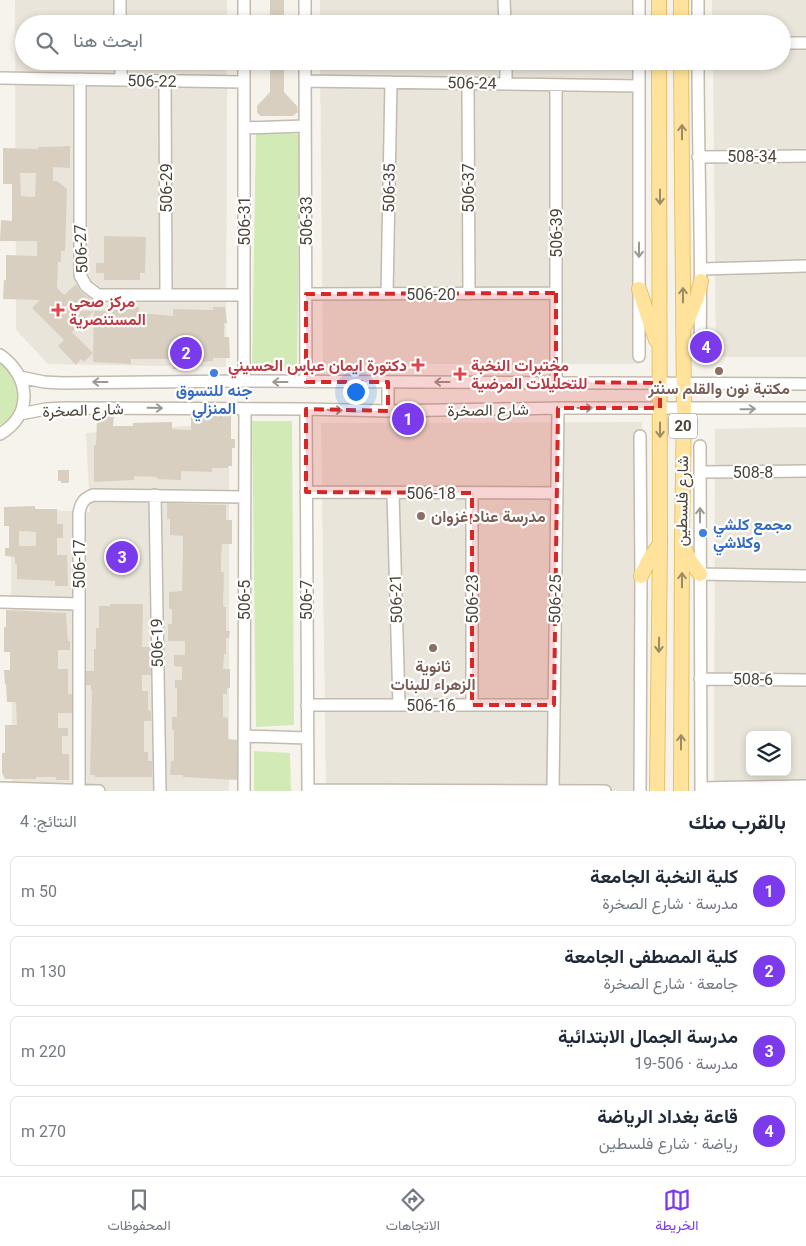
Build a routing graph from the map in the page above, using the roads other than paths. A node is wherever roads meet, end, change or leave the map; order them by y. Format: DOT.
graph roads {
  1 [pos="120,0"];
  2 [pos="244,0"];
  3 [pos="305,0"];
  4 [pos="504,0"];
  5 [pos="639,0"];
  6 [pos="659,0"];
  7 [pos="681,0"];
  8 [pos="698,0"];
  9 [pos="120,15"];
  10 [pos="244,15"];
  11 [pos="305,15"];
  12 [pos="505,15"];
  13 [pos="639,15"];
  14 [pos="659,15"];
  15 [pos="681,15"];
  16 [pos="698,15"];
  17 [pos="791,43"];
  18 [pos="806,43"];
  19 [pos="121,70"];
  20 [pos="244,70"];
  21 [pos="305,70"];
  22 [pos="506,70"];
  23 [pos="639,70"];
  24 [pos="659,70"];
  25 [pos="681,70"];
  26 [pos="698,70"];
  27 [pos="0,78"];
  28 [pos="80,79"];
  29 [pos="121,80"];
  30 [pos="165,81"];
  31 [pos="305,81"];
  32 [pos="244,82"];
  33 [pos="391,82"];
  34 [pos="468,83"];
  35 [pos="506,84"];
  36 [pos="556,84"];
  37 [pos="639,86"];
  38 [pos="305,126"];
  39 [pos="244,128"];
  40 [pos="806,156"];
  41 [pos="698,157"];
  42 [pos="806,266"];
  43 [pos="702,275"];
  44 [pos="639,288"];
  45 [pos="306,294"];
  46 [pos="388,294"];
  47 [pos="469,294"];
  48 [pos="556,294"];
  49 [pos="166,295"];
  50 [pos="244,295"];
  51 [pos="683,330"];
  52 [pos="700,345"];
  53 [pos="660,349"];
  54 [pos="0,355"];
  55 [pos="639,356"];
  56 [pos="20,377"];
  57 [pos="244,381"];
  58 [pos="306,382"];
  59 [pos="388,382"];
  60 [pos="556,382"];
  61 [pos="660,383"];
  62 [pos="683,383"];
  63 [pos="806,384"];
  64 [pos="558,408"];
  65 [pos="660,408"];
  66 [pos="806,408"];
  67 [pos="244,409"];
  68 [pos="306,409"];
  69 [pos="684,409"];
  70 [pos="388,412"];
  71 [pos="20,414"];
  72 [pos="1,435"];
  73 [pos="640,436"];
  74 [pos="700,446"];
  75 [pos="806,471"];
  76 [pos="700,472"];
  77 [pos="306,492"];
  78 [pos="393,493"];
  79 [pos="472,493"];
  80 [pos="557,493"];
  81 [pos="155,496"];
  82 [pos="244,497"];
  83 [pos="682,540"];
  84 [pos="660,544"];
  85 [pos="700,574"];
  86 [pos="641,576"];
  87 [pos="806,576"];
  88 [pos="0,602"];
  89 [pos="79,604"];
  90 [pos="700,679"];
  91 [pos="806,680"];
  92 [pos="307,704"];
  93 [pos="399,705"];
  94 [pos="472,705"];
  95 [pos="554,705"];
  96 [pos="244,736"];
  97 [pos="307,738"];
  98 [pos="806,786"];
  99 [pos="0,788"];
  100 [pos="79,790"];
  101 [pos="308,790"];
  102 [pos="470,790"];
  103 [pos="554,790"];
  104 [pos="700,790"];
  105 [pos="99,791"];
  106 [pos="160,791"];
  107 [pos="244,791"];
  108 [pos="604,791"];
  109 [pos="640,791"];
  110 [pos="657,791"];
  111 [pos="682,791"];
  1 -- 9 [label="street"];
  2 -- 10 [label="street"];
  3 -- 11 [label="street"];
  4 -- 12 [label="street"];
  5 -- 13 [label="street"];
  6 -- 14 [label="main road"];
  7 -- 15 [label="main road"];
  8 -- 16 [label="street"];
  17 -- 18 [label="street"];
  19 -- 29 [label="street"];
  20 -- 32 [label="street, 506-31"];
  21 -- 31 [label="street, 506-33"];
  22 -- 35 [label="street"];
  23 -- 37 [label="street"];
  24 -- 53 [label="main road, شارع فلسطين / 20, one-way"];
  51 -- 25 [label="main road, شارع فلسطين / 20, one-way"];
  26 -- 41 [label="street"];
  27 -- 28 [label="street, 506-22"];
  28 -- 29 [label="street, 506-22"];
  28 -- 49 [label="street, 506-27"];
  29 -- 30 [label="street, 506-22"];
  30 -- 32 [label="street, 506-22"];
  30 -- 49 [label="street, 506-29"];
  31 -- 33 [label="street, 506-24"];
  31 -- 38 [label="street, 506-33"];
  32 -- 39 [label="street, 506-31"];
  33 -- 34 [label="street, 506-24"];
  33 -- 46 [label="street, 506-35"];
  34 -- 35 [label="street, 506-24"];
  34 -- 47 [label="street, 506-37"];
  35 -- 36 [label="street, 506-24"];
  36 -- 37 [label="street, 506-24"];
  36 -- 48 [label="street, 506-39"];
  37 -- 44 [label="street, one-way"];
  38 -- 39 [label="street"];
  38 -- 45 [label="street, 506-33"];
  39 -- 50 [label="street, 506-31"];
  40 -- 41 [label="street, 508-34"];
  41 -- 43 [label="street"];
  42 -- 43 [label="street"];
  43 -- 51 [label="main road"];
  43 -- 52 [label="street"];
  44 -- 53 [label="main road"];
  44 -- 55 [label="street"];
  45 -- 46 [label="street, 506-20"];
  45 -- 58 [label="street, 506-33"];
  46 -- 47 [label="street, 506-20"];
  47 -- 48 [label="street, 506-20"];
  48 -- 60 [label="street, 506-39"];
  49 -- 50 [label="street, 506-27"];
  50 -- 57 [label="street, 506-31"];
  51 -- 62 [label="main road, شارع فلسطين / 20"];
  53 -- 61 [label="main road, شارع فلسطين / 20"];
  54 -- 56 [label="street"];
  57 -- 56 [label="street, شارع الصخرة, one-way"];
  56 -- 71 [label="street"];
  58 -- 57 [label="street, شارع الصخرة, one-way"];
  58 -- 59 [label="street, شارع الصخرة"];
  60 -- 59 [label="street, شارع الصخرة, one-way"];
  59 -- 70 [label="street"];
  60 -- 61 [label="street, شارع الصخرة"];
  61 -- 62 [label="street, شارع الصخرة"];
  61 -- 65 [label="main road, شارع فلسطين / 20"];
  62 -- 63 [label="street, شارع الصخرة"];
  62 -- 69 [label="main road, شارع فلسطين / 20"];
  64 -- 65 [label="street, شارع الصخرة, one-way"];
  64 -- 70 [label="street, شارع الصخرة"];
  64 -- 80 [label="street, 506-25"];
  65 -- 69 [label="street, شارع الصخرة"];
  65 -- 84 [label="main road, شارع فلسطين / 20, one-way"];
  69 -- 66 [label="street, شارع الصخرة, one-way"];
  67 -- 68 [label="street, شارع الصخرة"];
  71 -- 67 [label="street, شارع الصخرة, one-way"];
  67 -- 82 [label="street, 506-5"];
  68 -- 70 [label="street, شارع الصخرة, one-way"];
  68 -- 77 [label="street, 506-7"];
  69 -- 83 [label="main road, شارع فلسطين / 20"];
  71 -- 72 [label="street"];
  73 -- 86 [label="street"];
  74 -- 76 [label="street"];
  75 -- 76 [label="street, 508-8"];
  85 -- 76 [label="street, one-way"];
  77 -- 78 [label="street, 506-18"];
  77 -- 92 [label="street, 506-7"];
  78 -- 79 [label="street, 506-18"];
  78 -- 93 [label="street, 506-21"];
  79 -- 80 [label="street, 506-18"];
  79 -- 94 [label="street, 506-23"];
  80 -- 95 [label="street, 506-25"];
  81 -- 82 [label="street, 506-17"];
  81 -- 89 [label="street, 506-17"];
  81 -- 106 [label="street, 506-19"];
  82 -- 96 [label="street, 506-5"];
  83 -- 85 [label="main road"];
  111 -- 83 [label="main road, شارع فلسطين / 20, one-way"];
  84 -- 86 [label="main road"];
  84 -- 110 [label="main road, شارع فلسطين / 20, one-way"];
  85 -- 87 [label="street"];
  85 -- 90 [label="street"];
  86 -- 109 [label="street"];
  88 -- 89 [label="street"];
  89 -- 100 [label="street, 506-17"];
  90 -- 91 [label="street, 508-6"];
  90 -- 104 [label="street"];
  92 -- 93 [label="street, 506-16"];
  92 -- 97 [label="street, 506-7"];
  93 -- 94 [label="street, 506-16"];
  94 -- 95 [label="street, 506-16"];
  95 -- 103 [label="street, 506-25"];
  96 -- 97 [label="street"];
  96 -- 107 [label="street, 506-5"];
  97 -- 101 [label="street, 506-7"];
  98 -- 104 [label="street"];
  99 -- 100 [label="street"];
  100 -- 105 [label="street"];
  101 -- 102 [label="street"];
  102 -- 103 [label="street"];
  103 -- 108 [label="street"];
}
